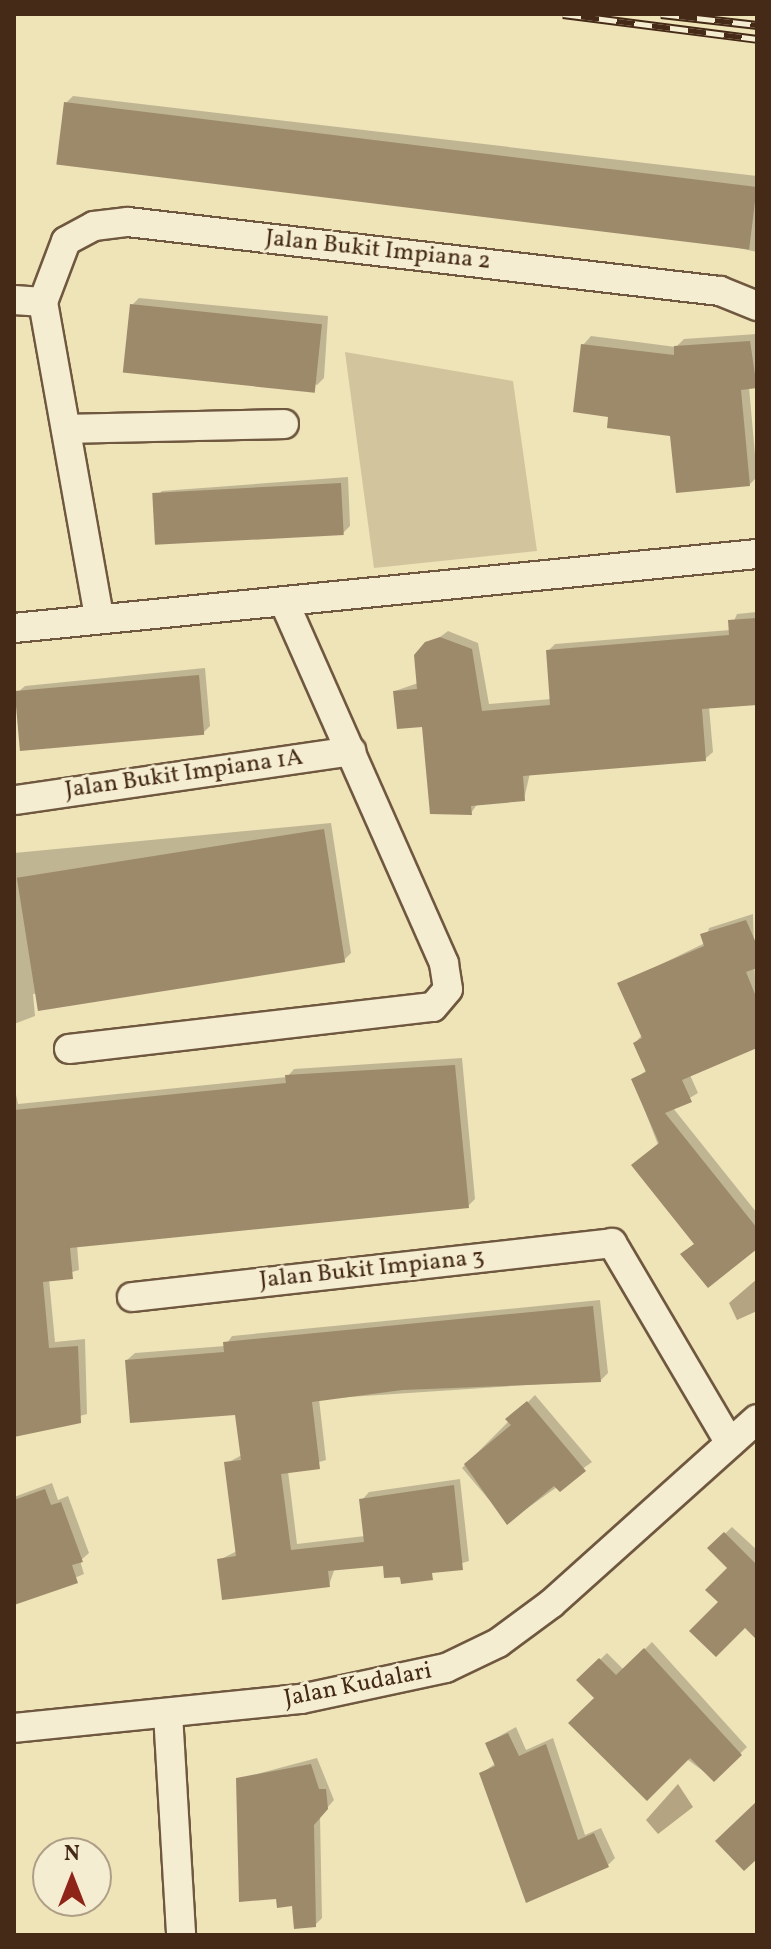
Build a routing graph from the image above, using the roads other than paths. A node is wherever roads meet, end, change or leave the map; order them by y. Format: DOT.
graph roads {
  1 [pos="14,300"];
  2 [pos="43,302"];
  3 [pos="757,306"];
  4 [pos="284,424"];
  5 [pos="66,429"];
  6 [pos="757,554"];
  7 [pos="285,604"];
  8 [pos="99,616"];
  9 [pos="14,628"];
  10 [pos="351,751"];
  11 [pos="16,800"];
  12 [pos="69,1049"];
  13 [pos="132,1297"];
  14 [pos="757,1419"];
  15 [pos="730,1443"];
  16 [pos="168,1714"];
  17 [pos="14,1728"];
  18 [pos="181,1935"];
  1 -- 2 [label="street"];
  2 -- 3 [label="street, Jalan Bukit Impiana 2"];
  2 -- 5 [label="street"];
  4 -- 5 [label="street"];
  5 -- 8 [label="street"];
  6 -- 7 [label="street"];
  7 -- 8 [label="street"];
  7 -- 10 [label="street"];
  8 -- 9 [label="street"];
  10 -- 11 [label="street, Jalan Bukit Impiana 1A"];
  10 -- 12 [label="street"];
  13 -- 15 [label="street, Jalan Bukit Impiana 3"];
  14 -- 15 [label="street, Jalan Kudalari"];
  15 -- 16 [label="street, Jalan Kudalari"];
  16 -- 17 [label="street, Jalan Kudalari"];
  16 -- 18 [label="street"];
}
